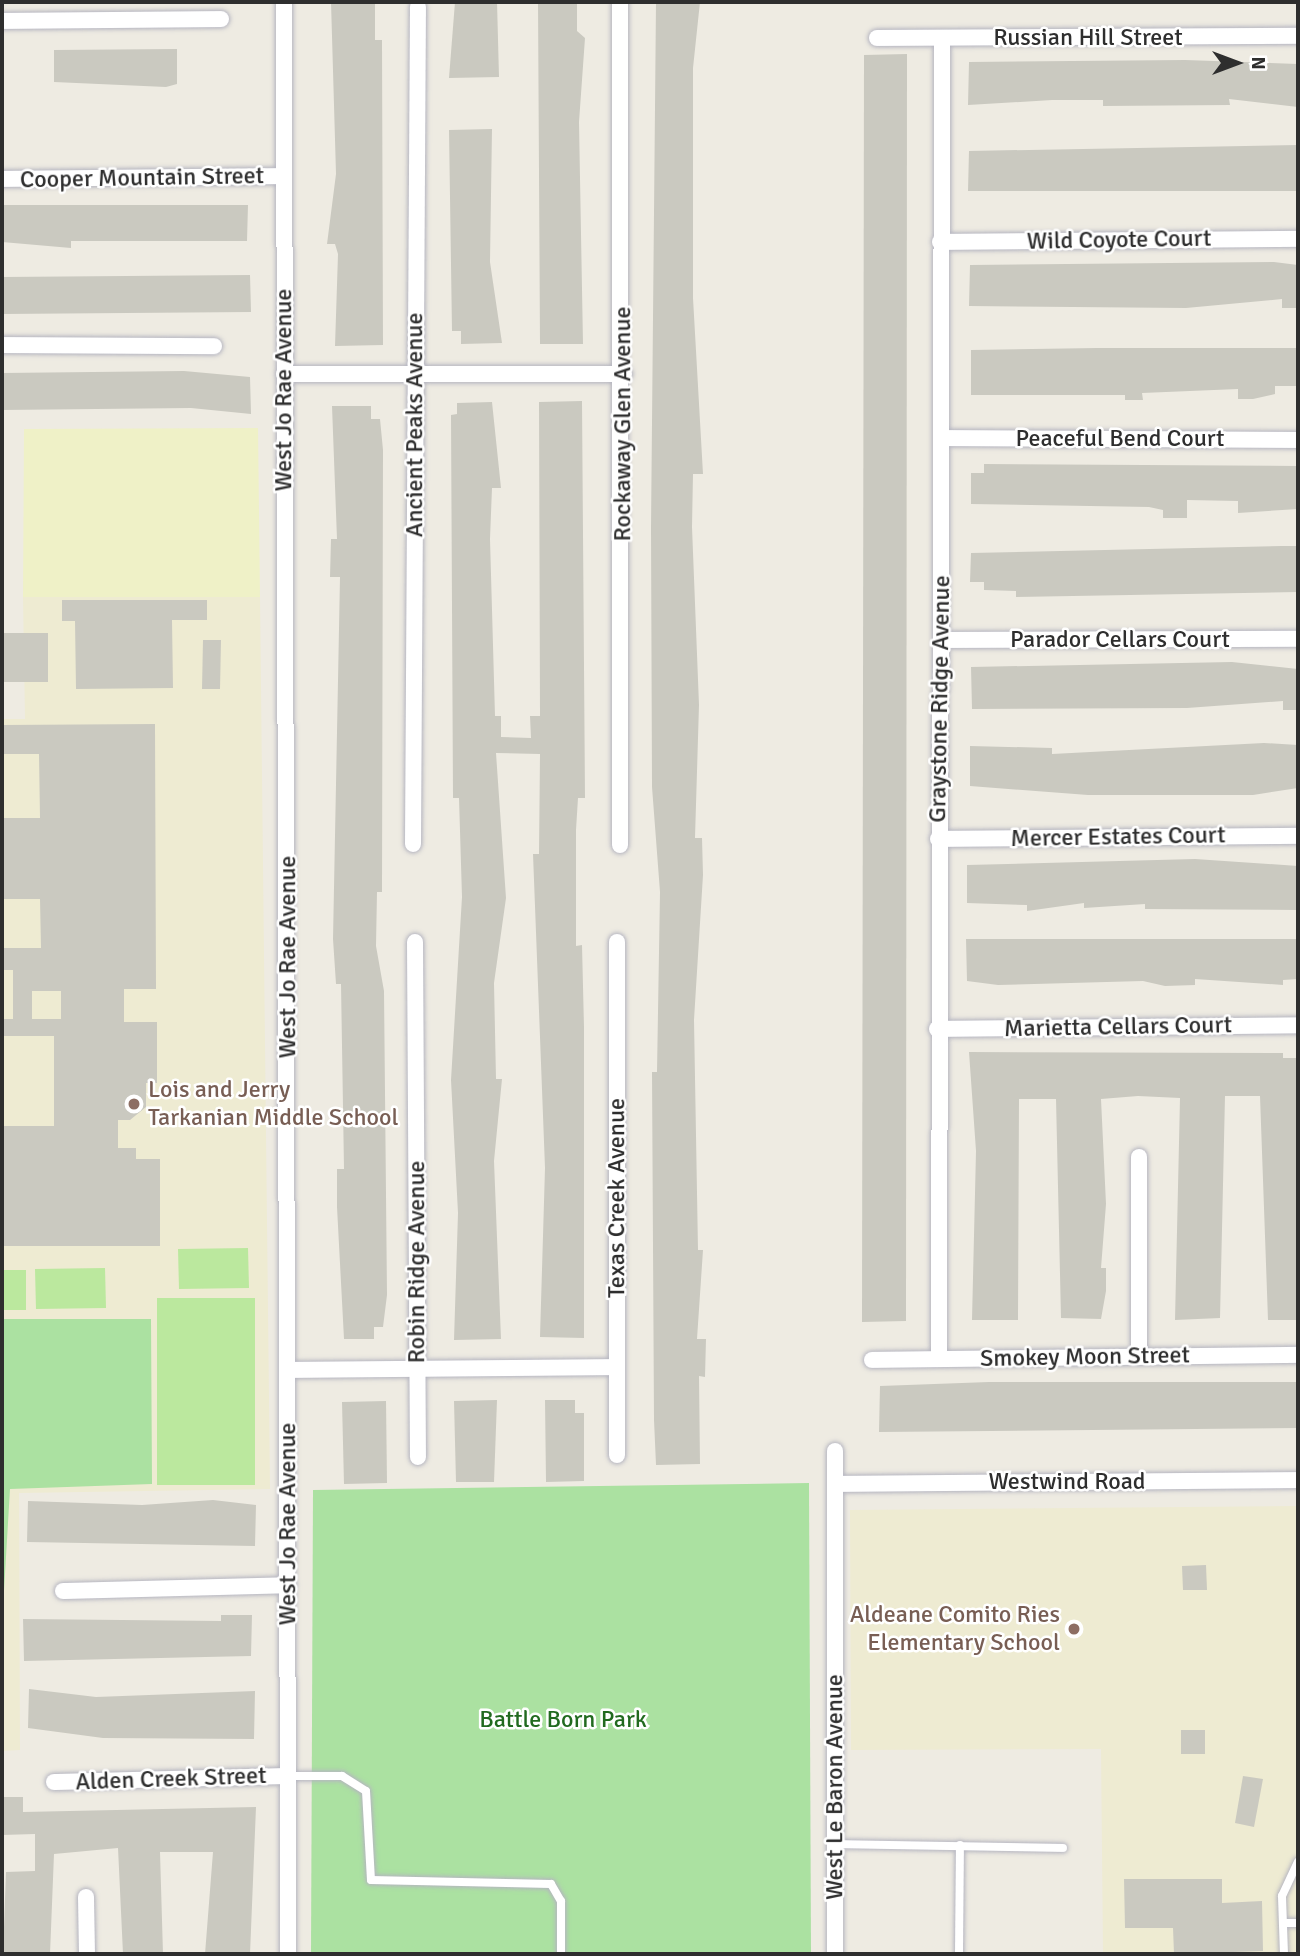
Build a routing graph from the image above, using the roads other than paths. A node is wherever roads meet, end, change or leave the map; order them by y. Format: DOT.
graph roads {
  1 [pos="284,2"];
  2 [pos="620,2"];
  3 [pos="418,7"];
  4 [pos="221,19"];
  5 [pos="2,21"];
  6 [pos="1298,36"];
  7 [pos="877,38"];
  8 [pos="942,39"];
  9 [pos="282,176"];
  10 [pos="2,179"];
  11 [pos="1298,239"];
  12 [pos="940,242"];
  13 [pos="2,345"];
  14 [pos="214,346"];
  15 [pos="284,374"];
  16 [pos="415,374"];
  17 [pos="624,374"];
  18 [pos="941,438"];
  19 [pos="1298,440"];
  20 [pos="1298,639"];
  21 [pos="941,640"];
  22 [pos="1298,836"];
  23 [pos="938,839"];
  24 [pos="413,844"];
  25 [pos="620,845"];
  26 [pos="415,942"];
  27 [pos="617,942"];
  28 [pos="1298,1025"];
  29 [pos="937,1029"];
  30 [pos="1139,1157"];
  31 [pos="1298,1354"];
  32 [pos="1139,1357"];
  33 [pos="939,1359"];
  34 [pos="872,1360"];
  35 [pos="617,1367"];
  36 [pos="289,1370"];
  37 [pos="417,1370"];
  38 [pos="835,1451"];
  39 [pos="617,1455"];
  40 [pos="418,1457"];
  41 [pos="1298,1480"];
  42 [pos="835,1484"];
  43 [pos="288,1586"];
  44 [pos="63,1591"];
  45 [pos="288,1776"];
  46 [pos="54,1782"];
  47 [pos="835,1844"];
  48 [pos="960,1845"];
  49 [pos="1063,1848"];
  50 [pos="1298,1862"];
  51 [pos="86,1897"];
  52 [pos="1283,1923"];
  53 [pos="1298,1923"];
  54 [pos="87,1954"];
  55 [pos="288,1954"];
  56 [pos="561,1954"];
  57 [pos="835,1954"];
  58 [pos="959,1954"];
  59 [pos="1284,1954"];
  1 -- 9 [label="street, West Jo Rae Avenue"];
  2 -- 17 [label="street, Rockaway Glen Avenue"];
  3 -- 16 [label="street, Ancient Peaks Avenue"];
  4 -- 5 [label="street"];
  6 -- 8 [label="street, Russian Hill Street"];
  7 -- 8 [label="street, Russian Hill Street"];
  8 -- 12 [label="street, Graystone Ridge Avenue"];
  9 -- 10 [label="street, Cooper Mountain Street"];
  9 -- 15 [label="street, West Jo Rae Avenue"];
  11 -- 12 [label="street, Wild Coyote Court"];
  12 -- 18 [label="street, Graystone Ridge Avenue"];
  13 -- 14 [label="street"];
  15 -- 16 [label="street"];
  15 -- 36 [label="street, West Jo Rae Avenue"];
  16 -- 17 [label="street"];
  16 -- 24 [label="street, Ancient Peaks Avenue"];
  17 -- 25 [label="street, Rockaway Glen Avenue"];
  18 -- 19 [label="street, Peaceful Bend Court"];
  18 -- 21 [label="street, Graystone Ridge Avenue"];
  20 -- 21 [label="street, Parador Cellars Court"];
  21 -- 23 [label="street, Graystone Ridge Avenue"];
  22 -- 23 [label="street, Mercer Estates Court"];
  23 -- 29 [label="street, Graystone Ridge Avenue"];
  26 -- 37 [label="street, Robin Ridge Avenue"];
  27 -- 35 [label="street, Texas Creek Avenue"];
  28 -- 29 [label="street, Marietta Cellars Court"];
  29 -- 33 [label="street, Graystone Ridge Avenue"];
  30 -- 32 [label="street"];
  31 -- 32 [label="street, Smokey Moon Street"];
  32 -- 33 [label="street, Smokey Moon Street"];
  33 -- 34 [label="street, Smokey Moon Street"];
  35 -- 37 [label="street"];
  35 -- 39 [label="street, Texas Creek Avenue"];
  36 -- 37 [label="street"];
  36 -- 43 [label="street, West Jo Rae Avenue"];
  37 -- 40 [label="street, Robin Ridge Avenue"];
  38 -- 42 [label="street, West Le Baron Avenue"];
  41 -- 42 [label="street, Westwind Road"];
  42 -- 47 [label="street, West Le Baron Avenue"];
  43 -- 44 [label="street"];
  43 -- 45 [label="street, West Jo Rae Avenue"];
  45 -- 46 [label="street, Alden Creek Street"];
  45 -- 55 [label="street, West Jo Rae Avenue"];
  45 -- 56 [label="lane"];
  47 -- 48 [label="lane"];
  47 -- 57 [label="street, West Le Baron Avenue"];
  48 -- 49 [label="lane"];
  48 -- 58 [label="lane"];
  50 -- 52 [label="lane"];
  51 -- 54 [label="street"];
  52 -- 53 [label="lane"];
  52 -- 59 [label="lane"];
}
